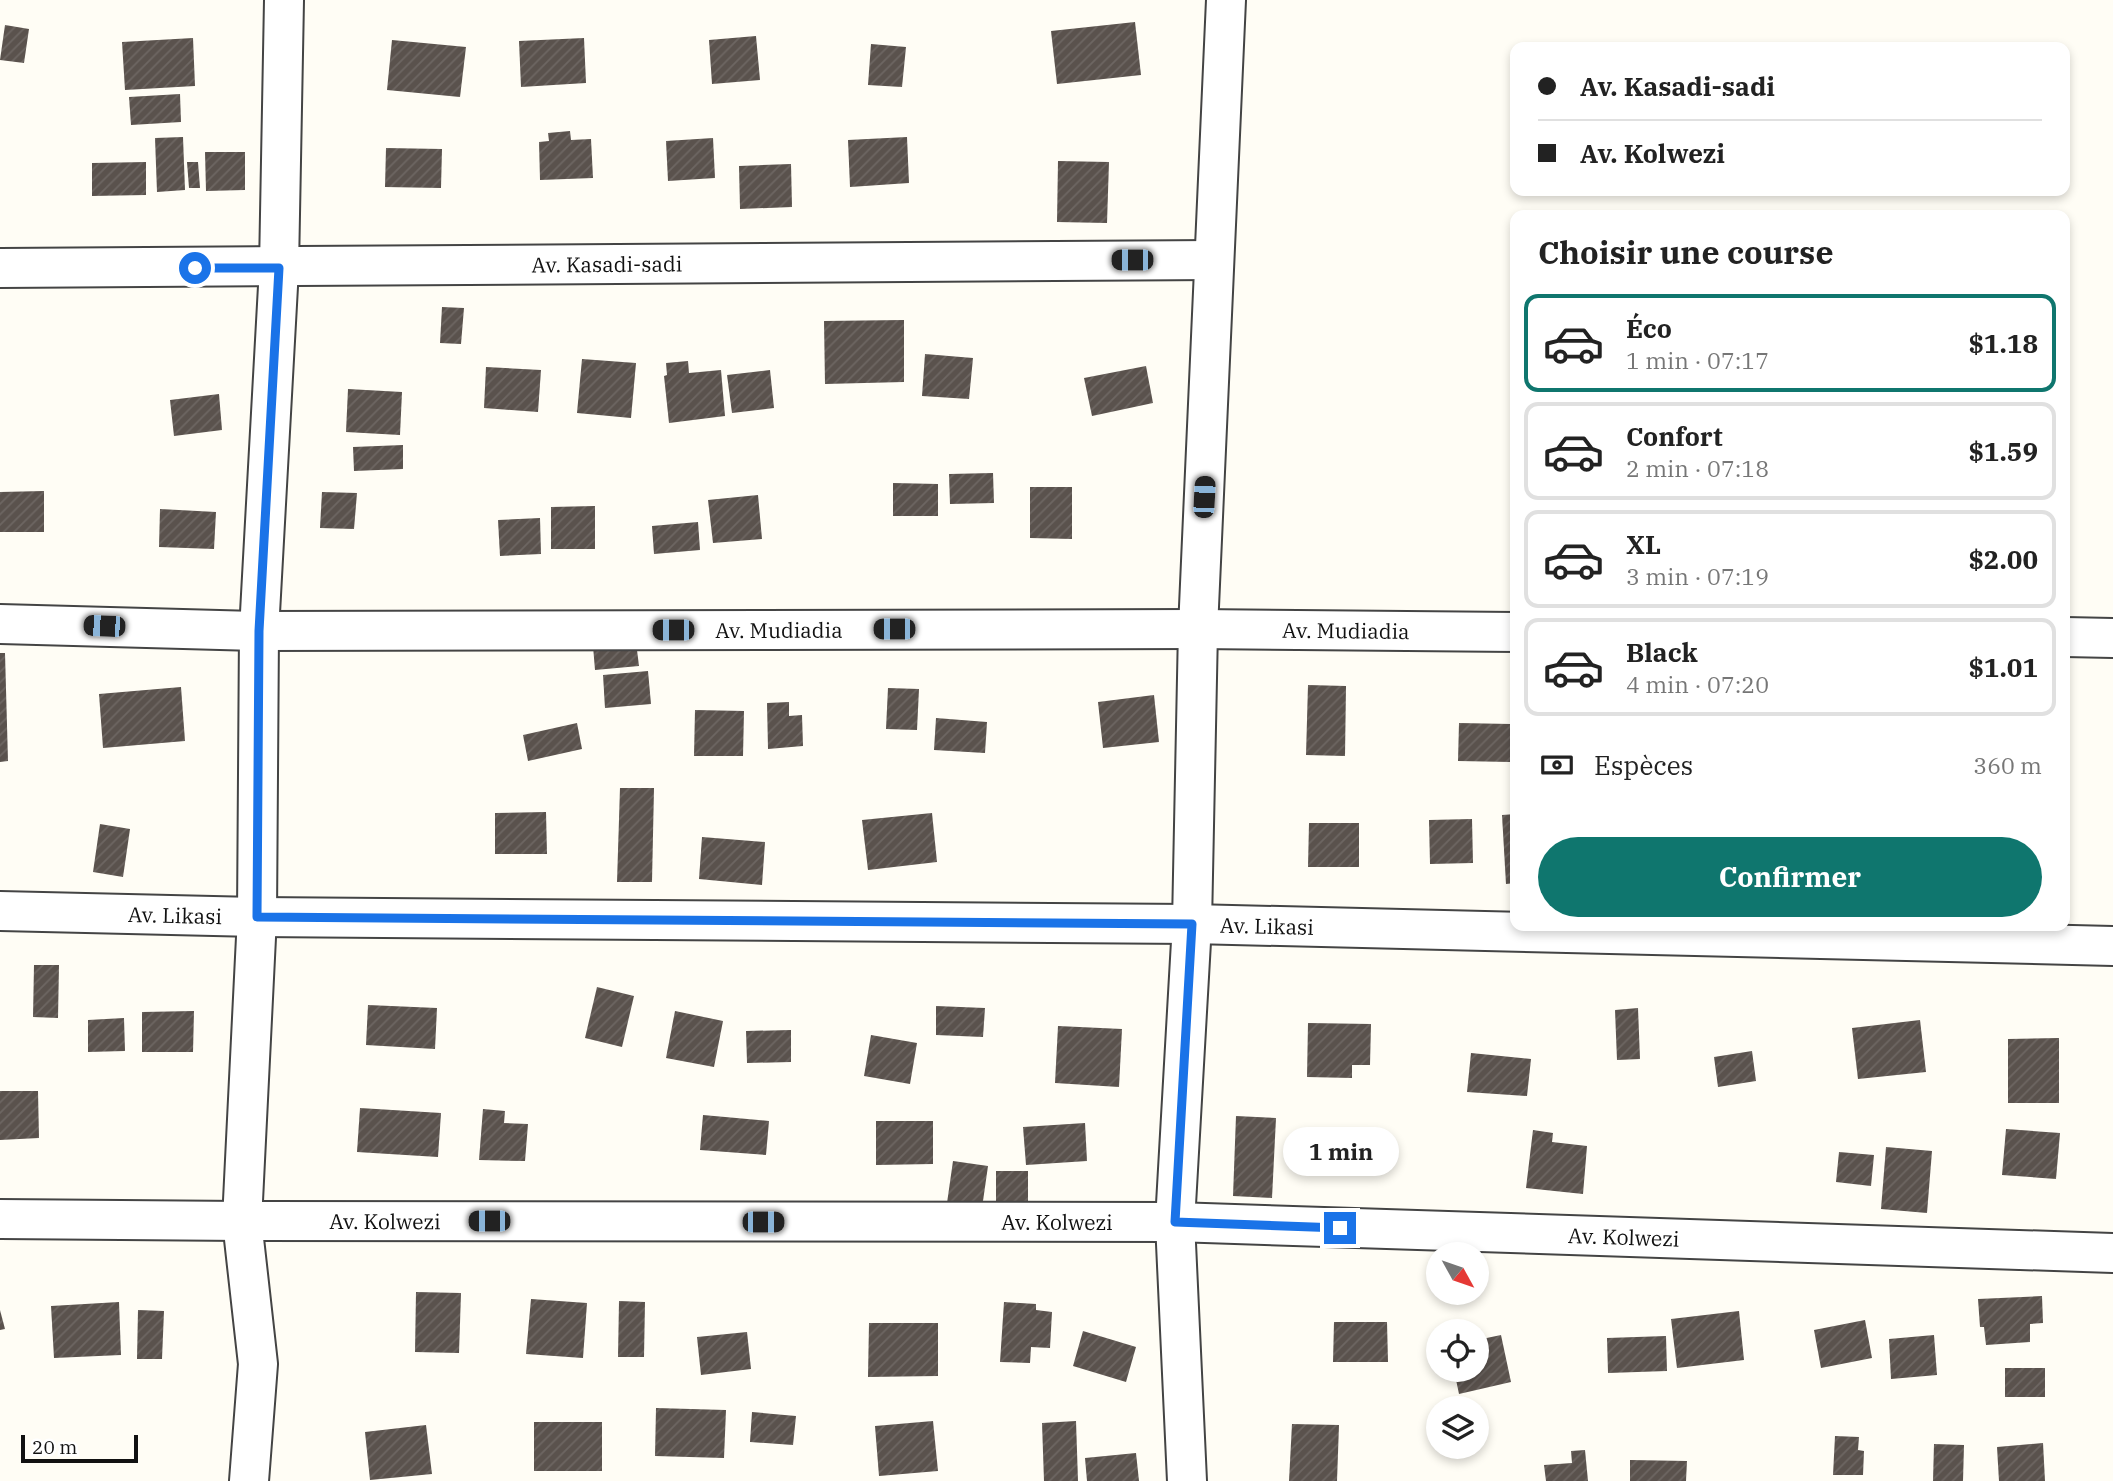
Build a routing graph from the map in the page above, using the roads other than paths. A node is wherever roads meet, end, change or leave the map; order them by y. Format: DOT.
graph roads {
  1 [pos="284,0"];
  2 [pos="1226,0"];
  3 [pos="1214,260"];
  4 [pos="0,268"];
  5 [pos="279,268"];
  6 [pos="0,624"];
  7 [pos="1198,628"];
  8 [pos="259,631"];
  9 [pos="1510,632"];
  10 [pos="2070,637"];
  11 [pos="2113,638"];
  12 [pos="0,911"];
  13 [pos="257,917"];
  14 [pos="1192,924"];
  15 [pos="2113,946"];
  16 [pos="0,1219"];
  17 [pos="242,1221"];
  18 [pos="1175,1222"];
  19 [pos="2113,1253"];
  20 [pos="249,1481"];
  21 [pos="1187,1481"];
  1 -- 5 [label="street"];
  2 -- 3 [label="street"];
  3 -- 5 [label="street, Av. Kasadi-sadi"];
  3 -- 7 [label="street"];
  4 -- 5 [label="street, Av. Kasadi-sadi"];
  5 -- 8 [label="street"];
  6 -- 8 [label="street, Av. Mudiadia"];
  7 -- 8 [label="street, Av. Mudiadia"];
  7 -- 9 [label="street, Av. Mudiadia"];
  7 -- 14 [label="street"];
  8 -- 13 [label="street"];
  10 -- 11 [label="street"];
  12 -- 13 [label="street, Av. Likasi"];
  13 -- 14 [label="street, Av. Likasi"];
  13 -- 17 [label="street"];
  14 -- 15 [label="street, Av. Likasi"];
  14 -- 18 [label="street"];
  16 -- 17 [label="street, Av. Kolwezi"];
  17 -- 18 [label="street, Av. Kolwezi"];
  17 -- 20 [label="street"];
  18 -- 19 [label="street, Av. Kolwezi"];
  18 -- 21 [label="street"];
}
